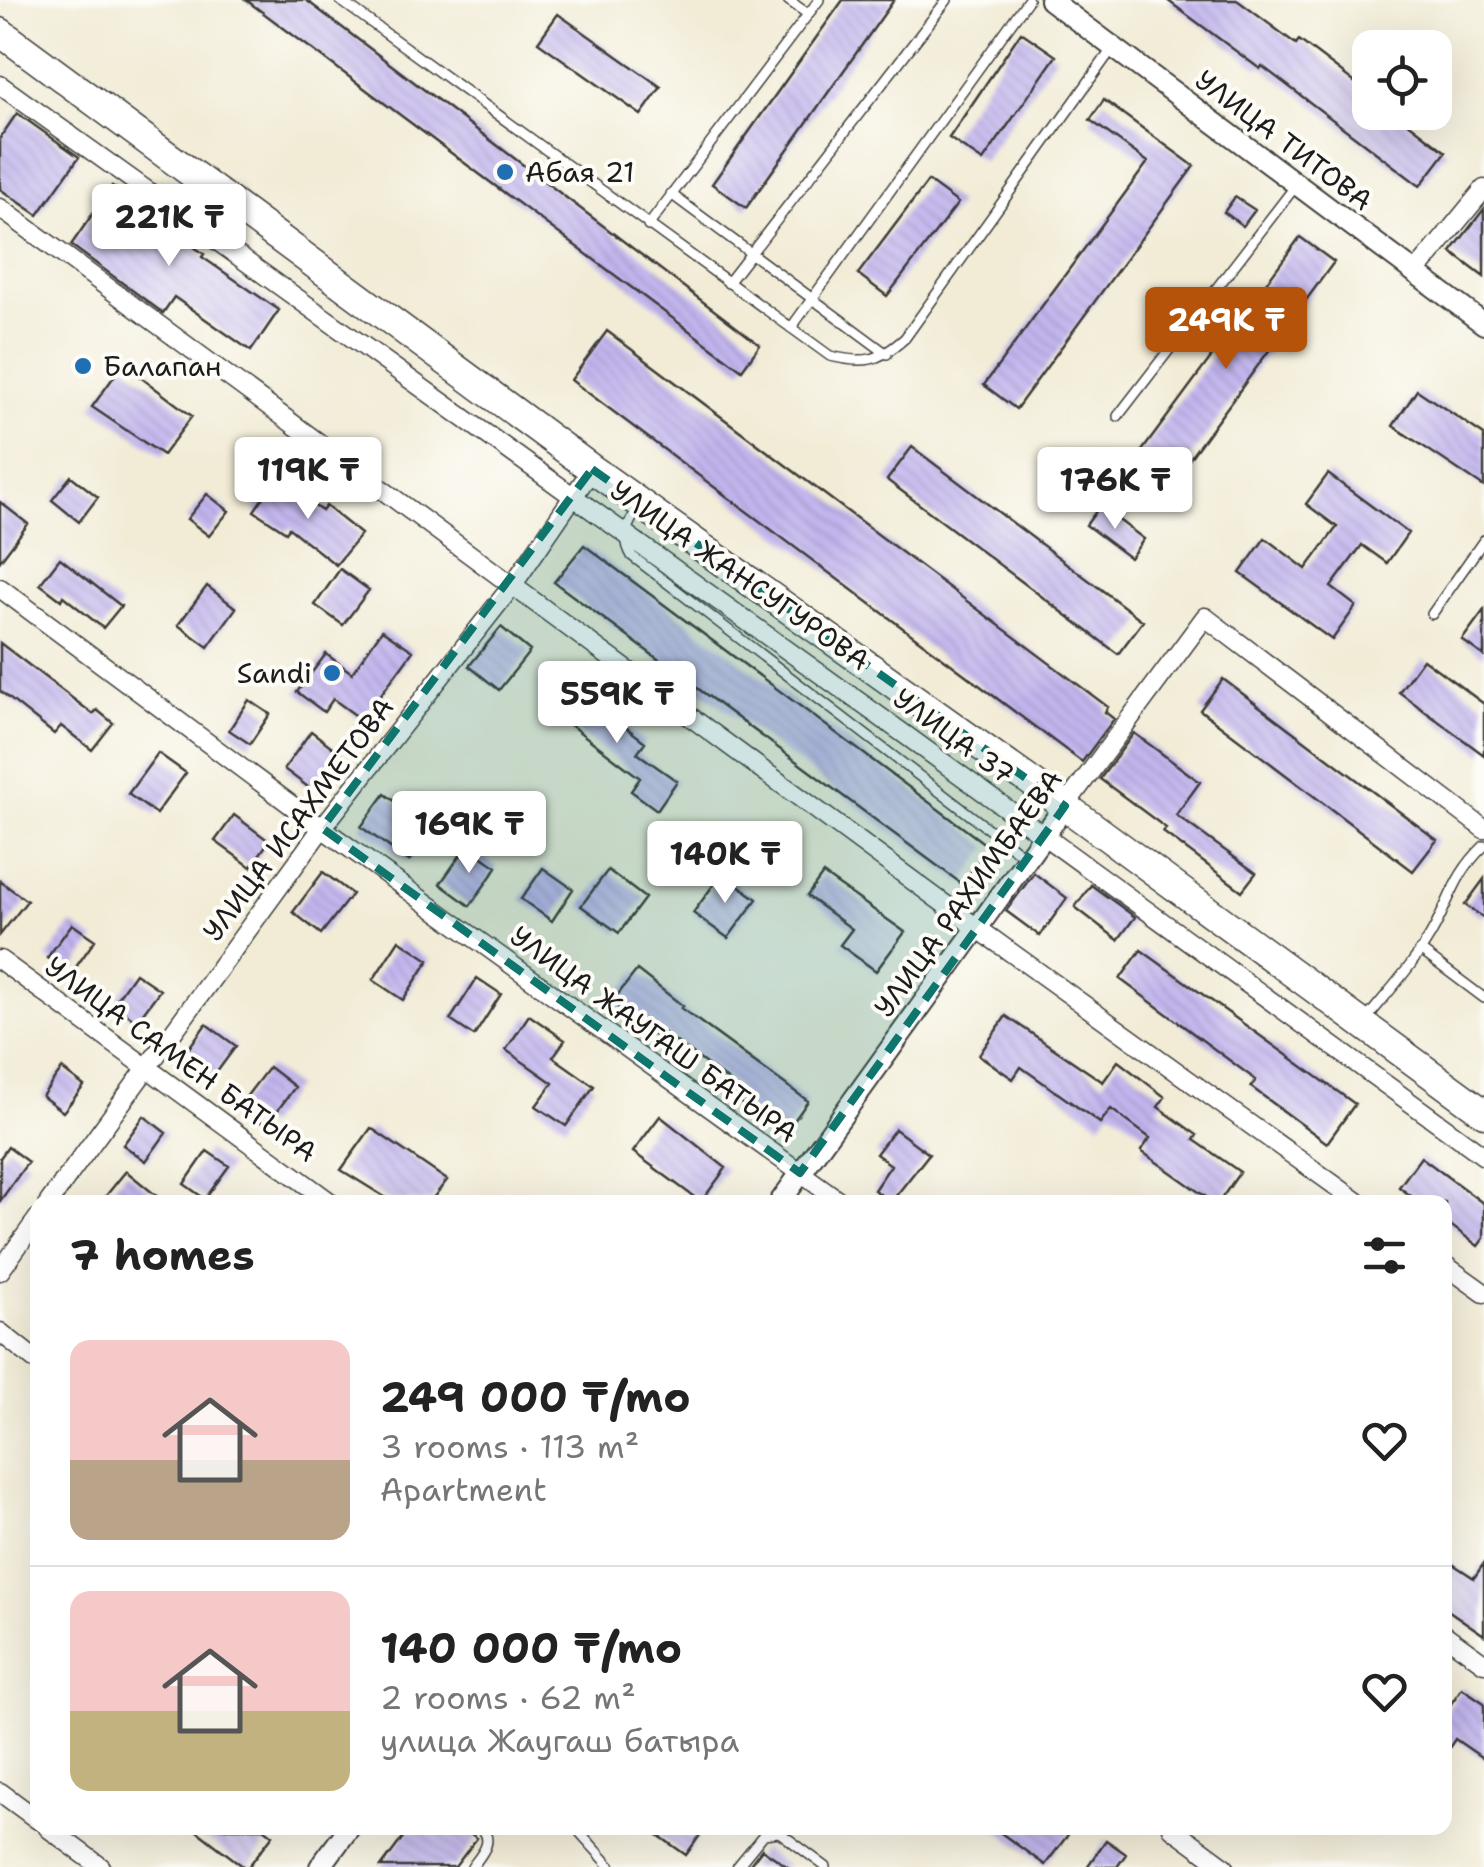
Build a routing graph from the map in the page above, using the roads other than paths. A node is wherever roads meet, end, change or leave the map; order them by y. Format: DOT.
graph roads {
  1 [pos="340,0"];
  2 [pos="788,0"];
  3 [pos="818,0"];
  4 [pos="947,0"];
  5 [pos="1028,0"];
  6 [pos="1050,0"];
  7 [pos="808,14"];
  8 [pos="0,32"];
  9 [pos="1113,46"];
  10 [pos="0,85"];
  11 [pos="1296,184"];
  12 [pos="1484,189"];
  13 [pos="672,194"];
  14 [pos="0,208"];
  15 [pos="648,226"];
  16 [pos="752,253"];
  17 [pos="1415,273"];
  18 [pos="728,283"];
  19 [pos="812,299"];
  20 [pos="1484,324"];
  21 [pos="791,328"];
  22 [pos="887,354"];
  23 [pos="1118,416"];
  24 [pos="592,469"];
  25 [pos="642,505"];
  26 [pos="1484,540"];
  27 [pos="512,586"];
  28 [pos="0,588"];
  29 [pos="1432,614"];
  30 [pos="1064,806"];
  31 [pos="322,828"];
  32 [pos="1484,829"];
  33 [pos="1484,846"];
  34 [pos="1027,859"];
  35 [pos="977,928"];
  36 [pos="1420,950"];
  37 [pos="0,960"];
  38 [pos="1484,998"];
  39 [pos="1362,1024"];
  40 [pos="145,1067"];
  41 [pos="1484,1113"];
  42 [pos="1484,1156"];
  43 [pos="800,1173"];
  44 [pos="53,1195"];
  45 [pos="320,1195"];
  46 [pos="785,1195"];
  47 [pos="831,1195"];
  48 [pos="1348,1195"];
  49 [pos="30,1229"];
  50 [pos="1452,1270"];
  51 [pos="0,1271"];
  52 [pos="1484,1293"];
  53 [pos="0,1332"];
  54 [pos="30,1356"];
  55 [pos="1452,1640"];
  56 [pos="1484,1663"];
  57 [pos="0,1792"];
  58 [pos="30,1814"];
  59 [pos="57,1835"];
  60 [pos="344,1835"];
  61 [pos="487,1835"];
  62 [pos="582,1835"];
  63 [pos="763,1835"];
  64 [pos="783,1835"];
  65 [pos="1182,1835"];
  66 [pos="100,1867"];
  67 [pos="320,1867"];
  68 [pos="472,1867"];
  69 [pos="611,1867"];
  70 [pos="737,1867"];
  71 [pos="826,1867"];
  72 [pos="1225,1867"];
  1 -- 15 [label="lane"];
  2 -- 7 [label="lane"];
  3 -- 7 [label="lane"];
  4 -- 16 [label="lane"];
  5 -- 19 [label="lane"];
  6 -- 9 [label="street, УЛИЦА ТИТОВА"];
  7 -- 13 [label="lane"];
  8 -- 24 [label="main road, УЛИЦА ЖАНСУГУРОВА"];
  9 -- 11 [label="street, УЛИЦА ТИТОВА"];
  9 -- 22 [label="lane"];
  10 -- 42 [label="street, УЛИЦА 37"];
  11 -- 17 [label="street, УЛИЦА ТИТОВА"];
  11 -- 23 [label="lane"];
  12 -- 17 [label="street"];
  13 -- 15 [label="lane"];
  13 -- 16 [label="lane"];
  14 -- 27 [label="street"];
  15 -- 18 [label="lane"];
  16 -- 18 [label="lane"];
  16 -- 19 [label="lane"];
  17 -- 20 [label="street, УЛИЦА ТИТОВА"];
  18 -- 21 [label="lane"];
  19 -- 21 [label="lane"];
  19 -- 22 [label="lane"];
  21 -- 22 [label="lane"];
  24 -- 25 [label="main road, УЛИЦА ЖАНСУГУРОВА"];
  24 -- 27 [label="street, УЛИЦА ИСАХМЕТОВА"];
  25 -- 30 [label="main road, УЛИЦА ЖАНСУГУРОВА"];
  25 -- 34 [label="lane"];
  26 -- 29 [label="lane"];
  27 -- 31 [label="street, УЛИЦА ИСАХМЕТОВА"];
  27 -- 35 [label="street"];
  28 -- 31 [label="street, УЛИЦА ЖАУГАШ БАТЫРА"];
  30 -- 32 [label="street, УЛИЦА РАХИМБАЕВА"];
  30 -- 34 [label="street, УЛИЦА РАХИМБАЕВА"];
  30 -- 39 [label="main road, УЛИЦА ЖАНСУГУРОВА"];
  31 -- 40 [label="street, УЛИЦА ИСАХМЕТОВА"];
  31 -- 43 [label="street, УЛИЦА ЖАУГАШ БАТЫРА"];
  33 -- 36 [label="lane"];
  34 -- 35 [label="street, УЛИЦА РАХИМБАЕВА"];
  35 -- 43 [label="street, УЛИЦА РАХИМБАЕВА"];
  35 -- 48 [label="street"];
  36 -- 38 [label="lane"];
  36 -- 39 [label="lane"];
  37 -- 40 [label="street, УЛИЦА САМЕН БАТЫРА"];
  39 -- 41 [label="main road, УЛИЦА ЖАНСУГУРОВА"];
  40 -- 44 [label="street, УЛИЦА ИСАХМЕТОВА"];
  40 -- 45 [label="street, УЛИЦА САМЕН БАТЫРА"];
  43 -- 46 [label="street, УЛИЦА РАХИМБАЕВА"];
  43 -- 47 [label="street, УЛИЦА ЖАУГАШ БАТЫРА"];
  49 -- 51 [label="street"];
  50 -- 52 [label="street"];
  53 -- 54 [label="street"];
  55 -- 56 [label="street"];
  57 -- 58 [label="street"];
  59 -- 66 [label="street"];
  60 -- 67 [label="street"];
  61 -- 68 [label="lane"];
  62 -- 69 [label="lane"];
  63 -- 70 [label="lane"];
  64 -- 71 [label="lane"];
  65 -- 72 [label="street"];
}
